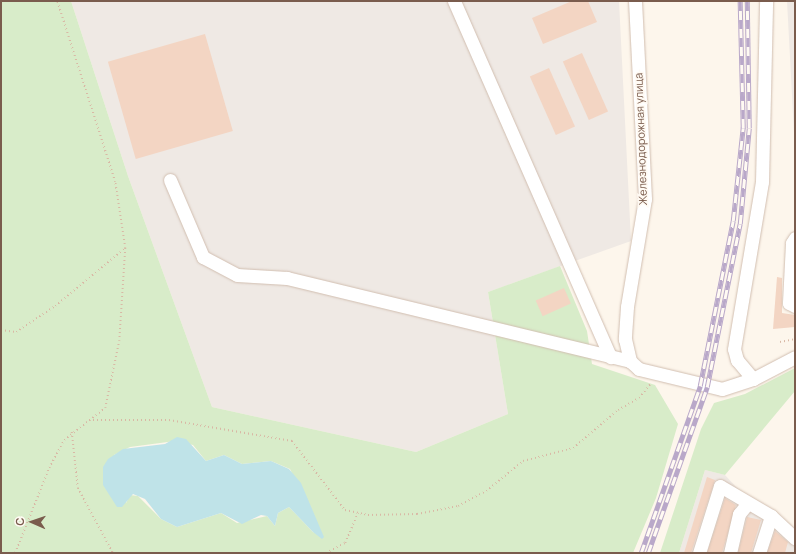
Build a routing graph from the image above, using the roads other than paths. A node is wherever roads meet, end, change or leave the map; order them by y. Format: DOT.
graph roads {
  1 [pos="454,1"];
  2 [pos="634,1"];
  3 [pos="766,1"];
  4 [pos="170,180"];
  5 [pos="795,238"];
  6 [pos="795,306"];
  7 [pos="610,357"];
  8 [pos="795,357"];
  9 [pos="630,361"];
  10 [pos="753,379"];
  11 [pos="747,504"];
  12 [pos="771,516"];
  13 [pos="795,538"];
  14 [pos="699,553"];
  15 [pos="730,553"];
  16 [pos="759,553"];
  1 -- 7 [label="street"];
  2 -- 9 [label="street, Железнодорожная улица"];
  3 -- 10 [label="street"];
  4 -- 7 [label="street"];
  5 -- 6 [label="street"];
  7 -- 9 [label="street"];
  8 -- 10 [label="street"];
  9 -- 10 [label="street"];
  11 -- 12 [label="street"];
  11 -- 14 [label="street"];
  11 -- 15 [label="street"];
  12 -- 13 [label="street"];
  12 -- 16 [label="street"];
}
